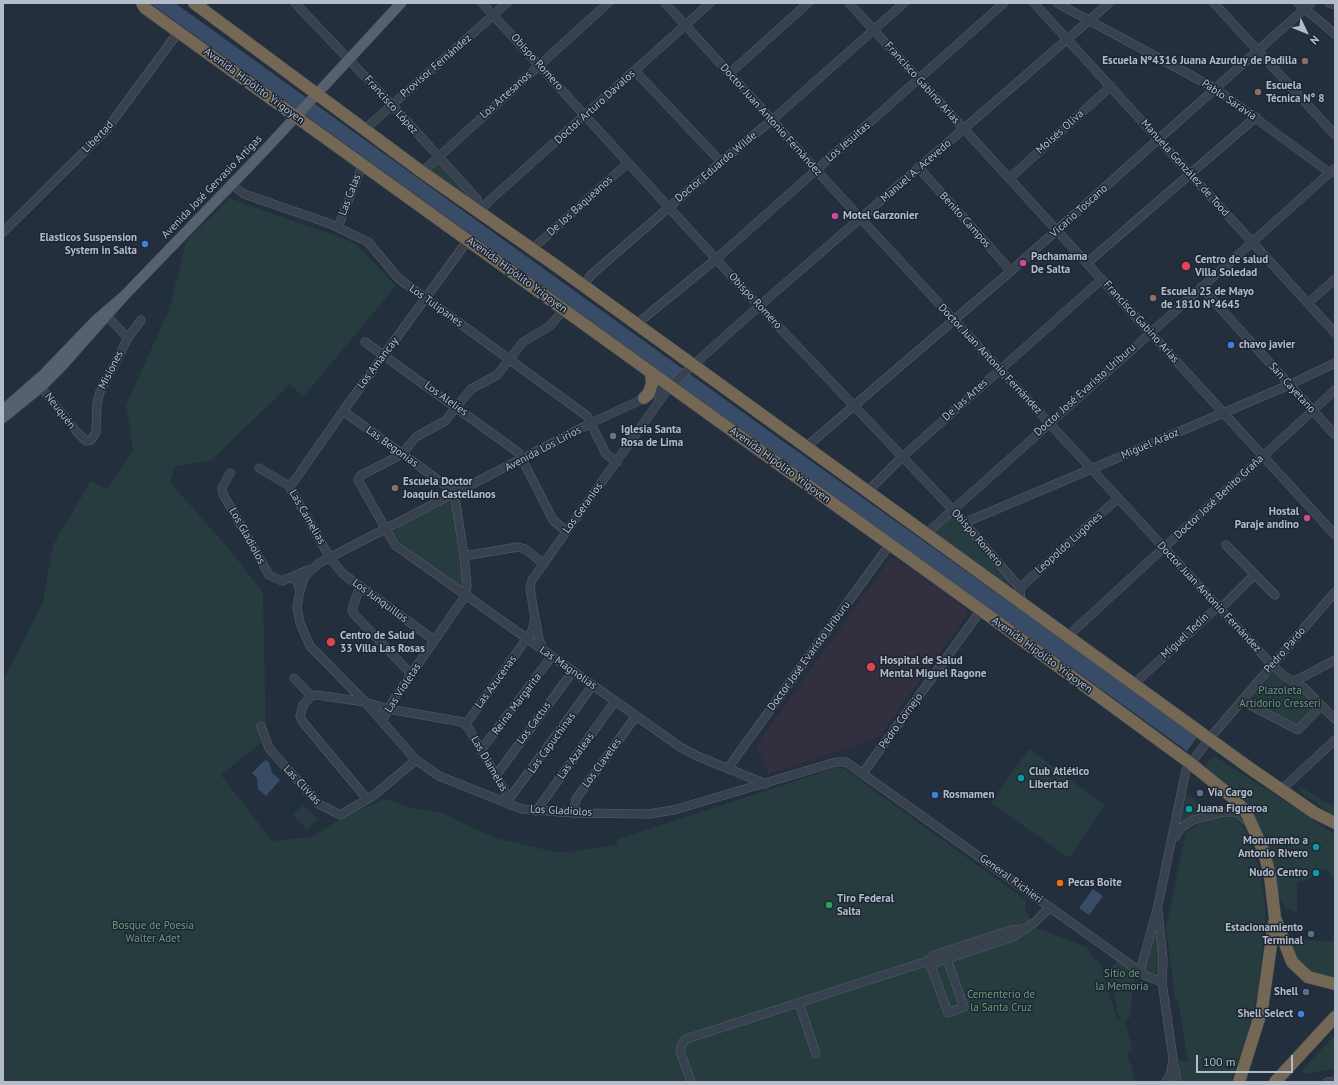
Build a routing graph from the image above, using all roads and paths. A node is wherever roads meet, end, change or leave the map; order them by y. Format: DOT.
graph roads {
  1 [pos="296,3"];
  2 [pos="401,3"];
  3 [pos="482,3"];
  4 [pos="507,3"];
  5 [pos="608,3"];
  6 [pos="665,3"];
  7 [pos="710,3"];
  8 [pos="808,3"];
  9 [pos="849,3"];
  10 [pos="904,3"];
  11 [pos="1004,3"];
  12 [pos="1034,3"];
  13 [pos="1057,3"];
  14 [pos="1109,3"];
  15 [pos="1214,3"];
  16 [pos="1329,3"];
  17 [pos="199,4"];
  18 [pos="142,5"];
  19 [pos="1304,5"];
  20 [pos="1335,5"];
  21 [pos="494,15"];
  22 [pos="1089,21"];
  23 [pos="686,26"];
  24 [pos="873,29"];
  25 [pos="179,31"];
  26 [pos="1335,34"];
  27 [pos="1068,39"];
  28 [pos="1259,51"];
  29 [pos="349,59"];
  30 [pos="540,65"];
  31 [pos="635,71"];
  32 [pos="730,73"];
  33 [pos="919,80"];
  34 [pos="1110,86"];
  35 [pos="1216,89"];
  36 [pos="316,94"];
  37 [pos="392,105"];
  38 [pos="297,116"];
  39 [pos="586,116"];
  40 [pos="1256,117"];
  41 [pos="772,120"];
  42 [pos="365,129"];
  43 [pos="964,129"];
  44 [pos="1335,135"];
  45 [pos="1158,140"];
  46 [pos="437,157"];
  47 [pos="721,162"];
  48 [pos="363,163"];
  49 [pos="628,163"];
  50 [pos="919,168"];
  51 [pos="816,170"];
  52 [pos="1333,170"];
  53 [pos="422,172"];
  54 [pos="1190,174"];
  55 [pos="1010,178"];
  56 [pos="231,184"];
  57 [pos="670,207"];
  58 [pos="480,212"];
  59 [pos="861,219"];
  60 [pos="338,227"];
  61 [pos="1057,230"];
  62 [pos="3,232"];
  63 [pos="468,240"];
  64 [pos="1252,242"];
  65 [pos="532,249"];
  66 [pos="716,258"];
  67 [pos="1087,263"];
  68 [pos="1010,271"];
  69 [pos="1102,279"];
  70 [pos="1335,279"];
  71 [pos="583,286"];
  72 [pos="1201,287"];
  73 [pos="426,298"];
  74 [pos="1308,303"];
  75 [pos="760,306"];
  76 [pos="564,309"];
  77 [pos="105,315"];
  78 [pos="141,320"];
  79 [pos="954,320"];
  80 [pos="637,326"];
  81 [pos="1150,333"];
  82 [pos="1335,333"];
  83 [pos="128,338"];
  84 [pos="365,342"];
  85 [pos="384,355"];
  86 [pos="509,360"];
  87 [pos="1335,363"];
  88 [pos="692,365"];
  89 [pos="1000,370"];
  90 [pos="651,373"];
  91 [pos="38,384"];
  92 [pos="1289,385"];
  93 [pos="670,386"];
  94 [pos="1335,390"];
  95 [pos="644,398"];
  96 [pos="852,406"];
  97 [pos="456,407"];
  98 [pos="3,410"];
  99 [pos="342,411"];
  100 [pos="1312,411"];
  101 [pos="1223,413"];
  102 [pos="3,418"];
  103 [pos="591,423"];
  104 [pos="1049,423"];
  105 [pos="1335,435"];
  106 [pos="84,440"];
  107 [pos="806,447"];
  108 [pos="402,454"];
  109 [pos="1263,456"];
  110 [pos="901,458"];
  111 [pos="523,459"];
  112 [pos="617,462"];
  113 [pos="259,468"];
  114 [pos="1091,468"];
  115 [pos="230,473"];
  116 [pos="289,486"];
  117 [pos="867,492"];
  118 [pos="454,495"];
  119 [pos="1118,498"];
  120 [pos="953,510"];
  121 [pos="964,523"];
  122 [pos="386,529"];
  123 [pos="566,531"];
  124 [pos="926,534"];
  125 [pos="1335,535"];
  126 [pos="890,544"];
  127 [pos="1226,545"];
  128 [pos="1164,548"];
  129 [pos="464,556"];
  130 [pos="330,558"];
  131 [pos="544,564"];
  132 [pos="314,567"];
  133 [pos="1255,574"];
  134 [pos="293,578"];
  135 [pos="360,586"];
  136 [pos="1020,588"];
  137 [pos="300,591"];
  138 [pos="1335,592"];
  139 [pos="1275,595"];
  140 [pos="465,596"];
  141 [pos="1021,602"];
  142 [pos="1219,608"];
  143 [pos="981,610"];
  144 [pos="535,619"];
  145 [pos="1068,636"];
  146 [pos="434,640"];
  147 [pos="527,640"];
  148 [pos="544,651"];
  149 [pos="552,656"];
  150 [pos="1335,660"];
  151 [pos="1272,665"];
  152 [pos="573,671"];
  153 [pos="411,674"];
  154 [pos="294,678"];
  155 [pos="1295,681"];
  156 [pos="1134,684"];
  157 [pos="349,686"];
  158 [pos="593,686"];
  159 [pos="311,696"];
  160 [pos="343,699"];
  161 [pos="615,701"];
  162 [pos="1242,701"];
  163 [pos="365,702"];
  164 [pos="1322,706"];
  165 [pos="388,709"];
  166 [pos="636,716"];
  167 [pos="1335,719"];
  168 [pos="382,721"];
  169 [pos="466,724"];
  170 [pos="261,726"];
  171 [pos="1209,739"];
  172 [pos="1335,740"];
  173 [pos="481,750"];
  174 [pos="416,760"];
  175 [pos="1190,763"];
  176 [pos="728,768"];
  177 [pos="863,773"];
  178 [pos="494,775"];
  179 [pos="766,784"];
  180 [pos="1281,790"];
  181 [pos="367,800"];
  182 [pos="510,802"];
  183 [pos="536,811"];
  184 [pos="573,813"];
  185 [pos="1335,823"];
  186 [pos="1254,828"];
  187 [pos="1173,839"];
  188 [pos="1050,907"];
  189 [pos="1158,910"];
  190 [pos="1275,918"];
  191 [pos="1022,929"];
  192 [pos="947,959"];
  193 [pos="929,962"];
  194 [pos="1140,970"];
  195 [pos="1162,982"];
  196 [pos="1335,984"];
  197 [pos="800,1003"];
  198 [pos="1335,1017"];
  199 [pos="816,1054"];
  200 [pos="1173,1058"];
  201 [pos="1287,1069"];
  202 [pos="1335,1081"];
  203 [pos="691,1082"];
  204 [pos="1166,1082"];
  205 [pos="1177,1082"];
  206 [pos="1239,1082"];
  207 [pos="1276,1082"];
  208 [pos="1291,1082"];
  209 [pos="1327,1082"];
  1 -- 29 [label="street, Francisco López"];
  2 -- 29 [label="main road, Avenida José Gervasio Artigas"];
  3 -- 21 [label="street, Obispo Romero"];
  4 -- 21 [label="street, Provisor Fernández"];
  5 -- 30 [label="street, Los Artesanos"];
  6 -- 23 [label="street, Doctor Juan Antonio Fernández"];
  7 -- 23 [label="street, Doctor Arturo Dávalos"];
  8 -- 32 [label="street"];
  9 -- 24 [label="street, Francisco Gabino Arias"];
  10 -- 24 [label="street, Doctor Eduardo Wilde"];
  11 -- 33 [label="street, Los Jesuitas"];
  12 -- 27 [label="street, Manuela González de Tood"];
  13 -- 22 [label="street, Pablo Saravia"];
  14 -- 22 [label="street, Manuel A. Acevedo"];
  15 -- 28 [label="street"];
  16 -- 20 [label="street"];
  17 -- 36 [label="highway"];
  18 -- 25 [label="highway, Avenida Hipólito Yrigoyen"];
  19 -- 26 [label="street"];
  19 -- 28 [label="street, Vicario Toscano"];
  21 -- 30 [label="street, Obispo Romero"];
  21 -- 37 [label="street, Provisor Fernández"];
  22 -- 27 [label="street, Manuel A. Acevedo"];
  22 -- 35 [label="street, Pablo Saravia"];
  23 -- 31 [label="street, Doctor Arturo Dávalos"];
  23 -- 32 [label="street, Doctor Juan Antonio Fernández"];
  24 -- 33 [label="street, Francisco Gabino Arias"];
  24 -- 41 [label="street, Doctor Eduardo Wilde"];
  25 -- 38 [label="highway, Avenida Hipólito Yrigoyen"];
  25 -- 62 [label="street, Libertad"];
  27 -- 34 [label="street, Manuela González de Tood"];
  27 -- 43 [label="street, Manuel A. Acevedo"];
  28 -- 35 [label="street, Vicario Toscano"];
  28 -- 44 [label="street"];
  29 -- 36 [label="main road, Avenida José Gervasio Artigas"];
  29 -- 37 [label="street, Francisco López"];
  30 -- 39 [label="street, Obispo Romero"];
  30 -- 46 [label="street, Los Artesanos"];
  31 -- 39 [label="street, Doctor Arturo Dávalos"];
  31 -- 47 [label="street"];
  32 -- 41 [label="street, Doctor Juan Antonio Fernández"];
  33 -- 43 [label="street, Francisco Gabino Arias"];
  33 -- 51 [label="street, Los Jesuitas"];
  34 -- 45 [label="street, Manuela González de Tood"];
  34 -- 55 [label="street, Moisés Oliva"];
  35 -- 40 [label="street, Pablo Saravia"];
  35 -- 45 [label="street, Vicario Toscano"];
  36 -- 38 [label="main road, Avenida José Gervasio Artigas"];
  36 -- 42 [label="highway"];
  37 -- 42 [label="street, Provisor Fernández"];
  37 -- 46 [label="street, Francisco López"];
  38 -- 48 [label="highway, Avenida Hipólito Yrigoyen"];
  38 -- 56 [label="main road, Avenida José Gervasio Artigas"];
  39 -- 49 [label="street, Obispo Romero"];
  39 -- 58 [label="street, Doctor Arturo Dávalos"];
  40 -- 52 [label="street, Pablo Saravia"];
  40 -- 54 [label="street"];
  41 -- 47 [label="street, Doctor Eduardo Wilde"];
  41 -- 51 [label="street, Doctor Juan Antonio Fernández"];
  42 -- 53 [label="highway"];
  43 -- 50 [label="street, Manuel A. Acevedo"];
  43 -- 55 [label="street, Francisco Gabino Arias"];
  45 -- 54 [label="street, Manuela González de Tood"];
  45 -- 61 [label="street, Vicario Toscano"];
  46 -- 53 [label="street, Los Artesanos"];
  46 -- 58 [label="street, Francisco López"];
  47 -- 57 [label="street, Doctor Eduardo Wilde"];
  48 -- 60 [label="street, Las Calas"];
  48 -- 63 [label="highway, Avenida Hipólito Yrigoyen"];
  49 -- 57 [label="street, Obispo Romero"];
  49 -- 65 [label="street, De los Baqueanos"];
  50 -- 59 [label="street, Manuel A. Acevedo"];
  50 -- 68 [label="street, Benito Campos"];
  51 -- 59 [label="street, Doctor Juan Antonio Fernández"];
  51 -- 66 [label="street, Los Jesuitas"];
  52 -- 64 [label="street, Doctor José Evaristo Uriburu"];
  53 -- 58 [label="highway"];
  54 -- 64 [label="street, Manuela González de Tood"];
  54 -- 67 [label="street"];
  55 -- 61 [label="street, Francisco Gabino Arias"];
  56 -- 60 [label="street, Los Tulipanes"];
  56 -- 77 [label="main road, Avenida José Gervasio Artigas"];
  57 -- 66 [label="street, Obispo Romero"];
  57 -- 71 [label="street, Doctor Eduardo Wilde"];
  58 -- 65 [label="highway"];
  59 -- 75 [label="street, Manuel A. Acevedo"];
  59 -- 79 [label="street, Doctor Juan Antonio Fernández"];
  60 -- 73 [label="street, Los Tulipanes"];
  61 -- 67 [label="street, Francisco Gabino Arias"];
  61 -- 68 [label="street, Vicario Toscano"];
  63 -- 73 [label="street, Los Amancay"];
  63 -- 76 [label="highway, Avenida Hipólito Yrigoyen"];
  64 -- 72 [label="street, Doctor José Evaristo Uriburu"];
  64 -- 74 [label="street, Manuela González de Tood"];
  65 -- 71 [label="highway"];
  66 -- 75 [label="street, Obispo Romero"];
  66 -- 80 [label="street, Los Jesuitas"];
  67 -- 69 [label="street, Francisco Gabino Arias"];
  68 -- 79 [label="street, Vicario Toscano"];
  69 -- 81 [label="street, Francisco Gabino Arias"];
  69 -- 89 [label="street, De las Artes"];
  70 -- 74 [label="street"];
  71 -- 80 [label="highway"];
  72 -- 81 [label="street, Doctor José Evaristo Uriburu"];
  72 -- 92 [label="street, San Cayetano"];
  73 -- 85 [label="street, Los Amancay"];
  73 -- 86 [label="street, Los Tulipanes"];
  74 -- 82 [label="street, Manuela González de Tood"];
  75 -- 88 [label="street, Manuel A. Acevedo"];
  75 -- 96 [label="street, Obispo Romero"];
  76 -- 86 [label="street"];
  76 -- 90 [label="highway, Avenida Hipólito Yrigoyen"];
  77 -- 83 [label="street"];
  77 -- 91 [label="main road, Avenida José Gervasio Artigas"];
  78 -- 83 [label="street, Misiones"];
  79 -- 89 [label="street, Doctor Juan Antonio Fernández"];
  79 -- 96 [label="street, Vicario Toscano"];
  80 -- 88 [label="highway"];
  81 -- 101 [label="street, Francisco Gabino Arias"];
  81 -- 104 [label="street, Doctor José Evaristo Uriburu"];
  83 -- 106 [label="street, Misiones"];
  84 -- 85 [label="street, Los Alelíes"];
  85 -- 97 [label="street, Los Alelíes"];
  85 -- 99 [label="street, Los Amancay"];
  86 -- 97 [label="street"];
  86 -- 103 [label="street, Los Tulipanes"];
  87 -- 92 [label="street, Miguel Aráoz"];
  88 -- 93 [label="street, Manuel A. Acevedo"];
  88 -- 107 [label="highway"];
  89 -- 104 [label="street, Doctor Juan Antonio Fernández"];
  89 -- 110 [label="street, De las Artes"];
  90 -- 93 [label="highway, Avenida Hipólito Yrigoyen"];
  90 -- 95 [label="highway"];
  91 -- 98 [label="main road, Avenida José Gervasio Artigas"];
  91 -- 102 [label="main road, Avenida José Gervasio Artigas"];
  91 -- 106 [label="street, Neuquén"];
  92 -- 100 [label="street, San Cayetano"];
  92 -- 101 [label="street, Miguel Aráoz"];
  93 -- 95 [label="street, Avenida Los Lirios"];
  93 -- 112 [label="street, Los Geranios"];
  93 -- 126 [label="highway, Avenida Hipólito Yrigoyen"];
  94 -- 100 [label="street, Doctor José Benito Graña"];
  95 -- 103 [label="street, Avenida Los Lirios"];
  96 -- 107 [label="street, Vicario Toscano"];
  96 -- 110 [label="street, Obispo Romero"];
  97 -- 108 [label="street"];
  97 -- 111 [label="street, Los Alelíes"];
  99 -- 108 [label="street, Las Begonias"];
  99 -- 116 [label="street, Los Amancay"];
  100 -- 105 [label="street, San Cayetano"];
  100 -- 109 [label="street, Doctor José Benito Graña"];
  101 -- 109 [label="street, Francisco Gabino Arias"];
  101 -- 114 [label="street, Miguel Aráoz"];
  103 -- 111 [label="street, Avenida Los Lirios"];
  103 -- 112 [label="street, Los Tulipanes"];
  104 -- 114 [label="street, Doctor Juan Antonio Fernández"];
  104 -- 120 [label="street, Doctor José Evaristo Uriburu"];
  107 -- 117 [label="highway"];
  108 -- 118 [label="street, Las Begonias"];
  108 -- 122 [label="street, Las Magnolias"];
  109 -- 125 [label="street, Francisco Gabino Arias"];
  109 -- 128 [label="street, Doctor José Benito Graña"];
  110 -- 117 [label="street, De las Artes"];
  110 -- 120 [label="street, Obispo Romero"];
  111 -- 118 [label="street, Avenida Los Lirios"];
  111 -- 123 [label="street"];
  112 -- 123 [label="street, Los Geranios"];
  113 -- 116 [label="street, Las Camelias"];
  114 -- 119 [label="street, Doctor Juan Antonio Fernández"];
  114 -- 121 [label="street, Miguel Aráoz"];
  115 -- 134 [label="street, Los Gladiolos"];
  116 -- 130 [label="street, Las Camelias"];
  117 -- 124 [label="highway"];
  118 -- 122 [label="street, Avenida Los Lirios"];
  118 -- 129 [label="street"];
  119 -- 128 [label="street, Doctor Juan Antonio Fernández"];
  119 -- 136 [label="street, Leopoldo Lugones"];
  120 -- 121 [label="street, Obispo Romero"];
  120 -- 124 [label="street, Doctor José Evaristo Uriburu"];
  121 -- 136 [label="street, Obispo Romero"];
  122 -- 130 [label="street, Avenida Los Lirios"];
  122 -- 140 [label="street, Las Magnolias"];
  123 -- 131 [label="street, Los Geranios"];
  124 -- 141 [label="highway"];
  126 -- 143 [label="highway, Avenida Hipólito Yrigoyen"];
  126 -- 176 [label="street, Doctor José Evaristo Uriburu"];
  127 -- 133 [label="street"];
  128 -- 142 [label="street, Doctor Juan Antonio Fernández"];
  128 -- 145 [label="street, Doctor José Benito Graña"];
  129 -- 131 [label="street"];
  129 -- 140 [label="street"];
  130 -- 132 [label="street, Avenida Los Lirios"];
  130 -- 135 [label="street, Los Junquillos"];
  131 -- 144 [label="street, Los Geranios"];
  132 -- 134 [label="street, Los Gladiolos"];
  132 -- 137 [label="street, Avenida Los Lirios"];
  133 -- 139 [label="street"];
  133 -- 142 [label="street, Miguel Tedín"];
  134 -- 137 [label="street"];
  135 -- 146 [label="street, Los Junquillos"];
  135 -- 153 [label="street"];
  136 -- 141 [label="street"];
  137 -- 157 [label="street, Los Gladiolos"];
  138 -- 151 [label="street, Pedro Pardo"];
  140 -- 146 [label="street, Las Violetas"];
  140 -- 147 [label="street, Las Magnolias"];
  141 -- 145 [label="highway"];
  142 -- 151 [label="street, Doctor Juan Antonio Fernández"];
  142 -- 156 [label="street, Miguel Tedín"];
  143 -- 175 [label="highway, Avenida Hipólito Yrigoyen"];
  143 -- 177 [label="street, Pedro Cornejo"];
  144 -- 147 [label="street, Los Geranios"];
  144 -- 148 [label="street"];
  145 -- 156 [label="highway"];
  146 -- 153 [label="street, Las Violetas"];
  147 -- 148 [label="street, Las Magnolias"];
  147 -- 169 [label="street, Las Azucenas"];
  148 -- 149 [label="street, Las Magnolias"];
  149 -- 152 [label="street, Las Magnolias"];
  149 -- 173 [label="street, Reina Margarita"];
  150 -- 155 [label="street"];
  151 -- 155 [label="street, Doctor Juan Antonio Fernández"];
  151 -- 162 [label="street, Pedro Pardo"];
  152 -- 158 [label="street, Las Magnolias"];
  152 -- 178 [label="street, Los Cactus"];
  153 -- 165 [label="street, Las Violetas"];
  154 -- 159 [label="street"];
  155 -- 164 [label="street, Doctor Juan Antonio Fernández"];
  156 -- 171 [label="highway"];
  157 -- 160 [label="street"];
  157 -- 163 [label="street, Los Gladiolos"];
  158 -- 161 [label="street, Las Magnolias"];
  158 -- 182 [label="street, Las Capuchinas"];
  159 -- 160 [label="street"];
  159 -- 181 [label="street"];
  160 -- 163 [label="street"];
  161 -- 166 [label="street, Las Magnolias"];
  161 -- 183 [label="street, Las Azaleas"];
  162 -- 164 [label="street"];
  162 -- 171 [label="street, Pedro Pardo"];
  163 -- 165 [label="street"];
  163 -- 168 [label="street, Los Gladiolos"];
  164 -- 167 [label="street, Doctor Juan Antonio Fernández"];
  165 -- 168 [label="street, Las Violetas"];
  165 -- 169 [label="street"];
  166 -- 176 [label="street, Las Magnolias"];
  166 -- 184 [label="street, Los Claveles"];
  168 -- 174 [label="street, Los Gladiolos"];
  169 -- 173 [label="street, Las Diamelas"];
  170 -- 181 [label="street, Las Clivias"];
  171 -- 175 [label="street, Pedro Pardo"];
  171 -- 180 [label="highway"];
  172 -- 180 [label="street"];
  173 -- 178 [label="street, Las Diamelas"];
  174 -- 181 [label="street, Las Clivias"];
  174 -- 182 [label="street, Los Gladiolos"];
  175 -- 186 [label="highway, Avenida Hipólito Yrigoyen"];
  175 -- 187 [label="street, Pedro Pardo"];
  176 -- 179 [label="street, Las Magnolias"];
  177 -- 179 [label="street, Los Gladiolos"];
  177 -- 188 [label="street, General Richieri"];
  178 -- 182 [label="street, Las Diamelas"];
  179 -- 184 [label="street, Los Gladiolos"];
  180 -- 185 [label="highway"];
  182 -- 183 [label="street, Los Gladiolos"];
  183 -- 184 [label="street, Los Gladiolos"];
  186 -- 187 [label="street"];
  186 -- 190 [label="highway, Avenida Hipólito Yrigoyen"];
  187 -- 189 [label="street, Pedro Pardo"];
  188 -- 191 [label="street"];
  188 -- 194 [label="street, General Richieri"];
  189 -- 194 [label="street"];
  189 -- 195 [label="street"];
  190 -- 196 [label="highway, Avenida Hipólito Yrigoyen"];
  190 -- 206 [label="highway"];
  191 -- 192 [label="street"];
  191 -- 193 [label="street"];
  192 -- 193 [label="street"];
  192 -- 193 [label="street"];
  193 -- 197 [label="street"];
  194 -- 195 [label="street, General Richieri"];
  195 -- 200 [label="street"];
  197 -- 199 [label="street"];
  197 -- 203 [label="street"];
  198 -- 201 [label="highway"];
  200 -- 204 [label="street"];
  200 -- 205 [label="street"];
  201 -- 207 [label="highway"];
  201 -- 208 [label="highway"];
  202 -- 209 [label="street"];
}
